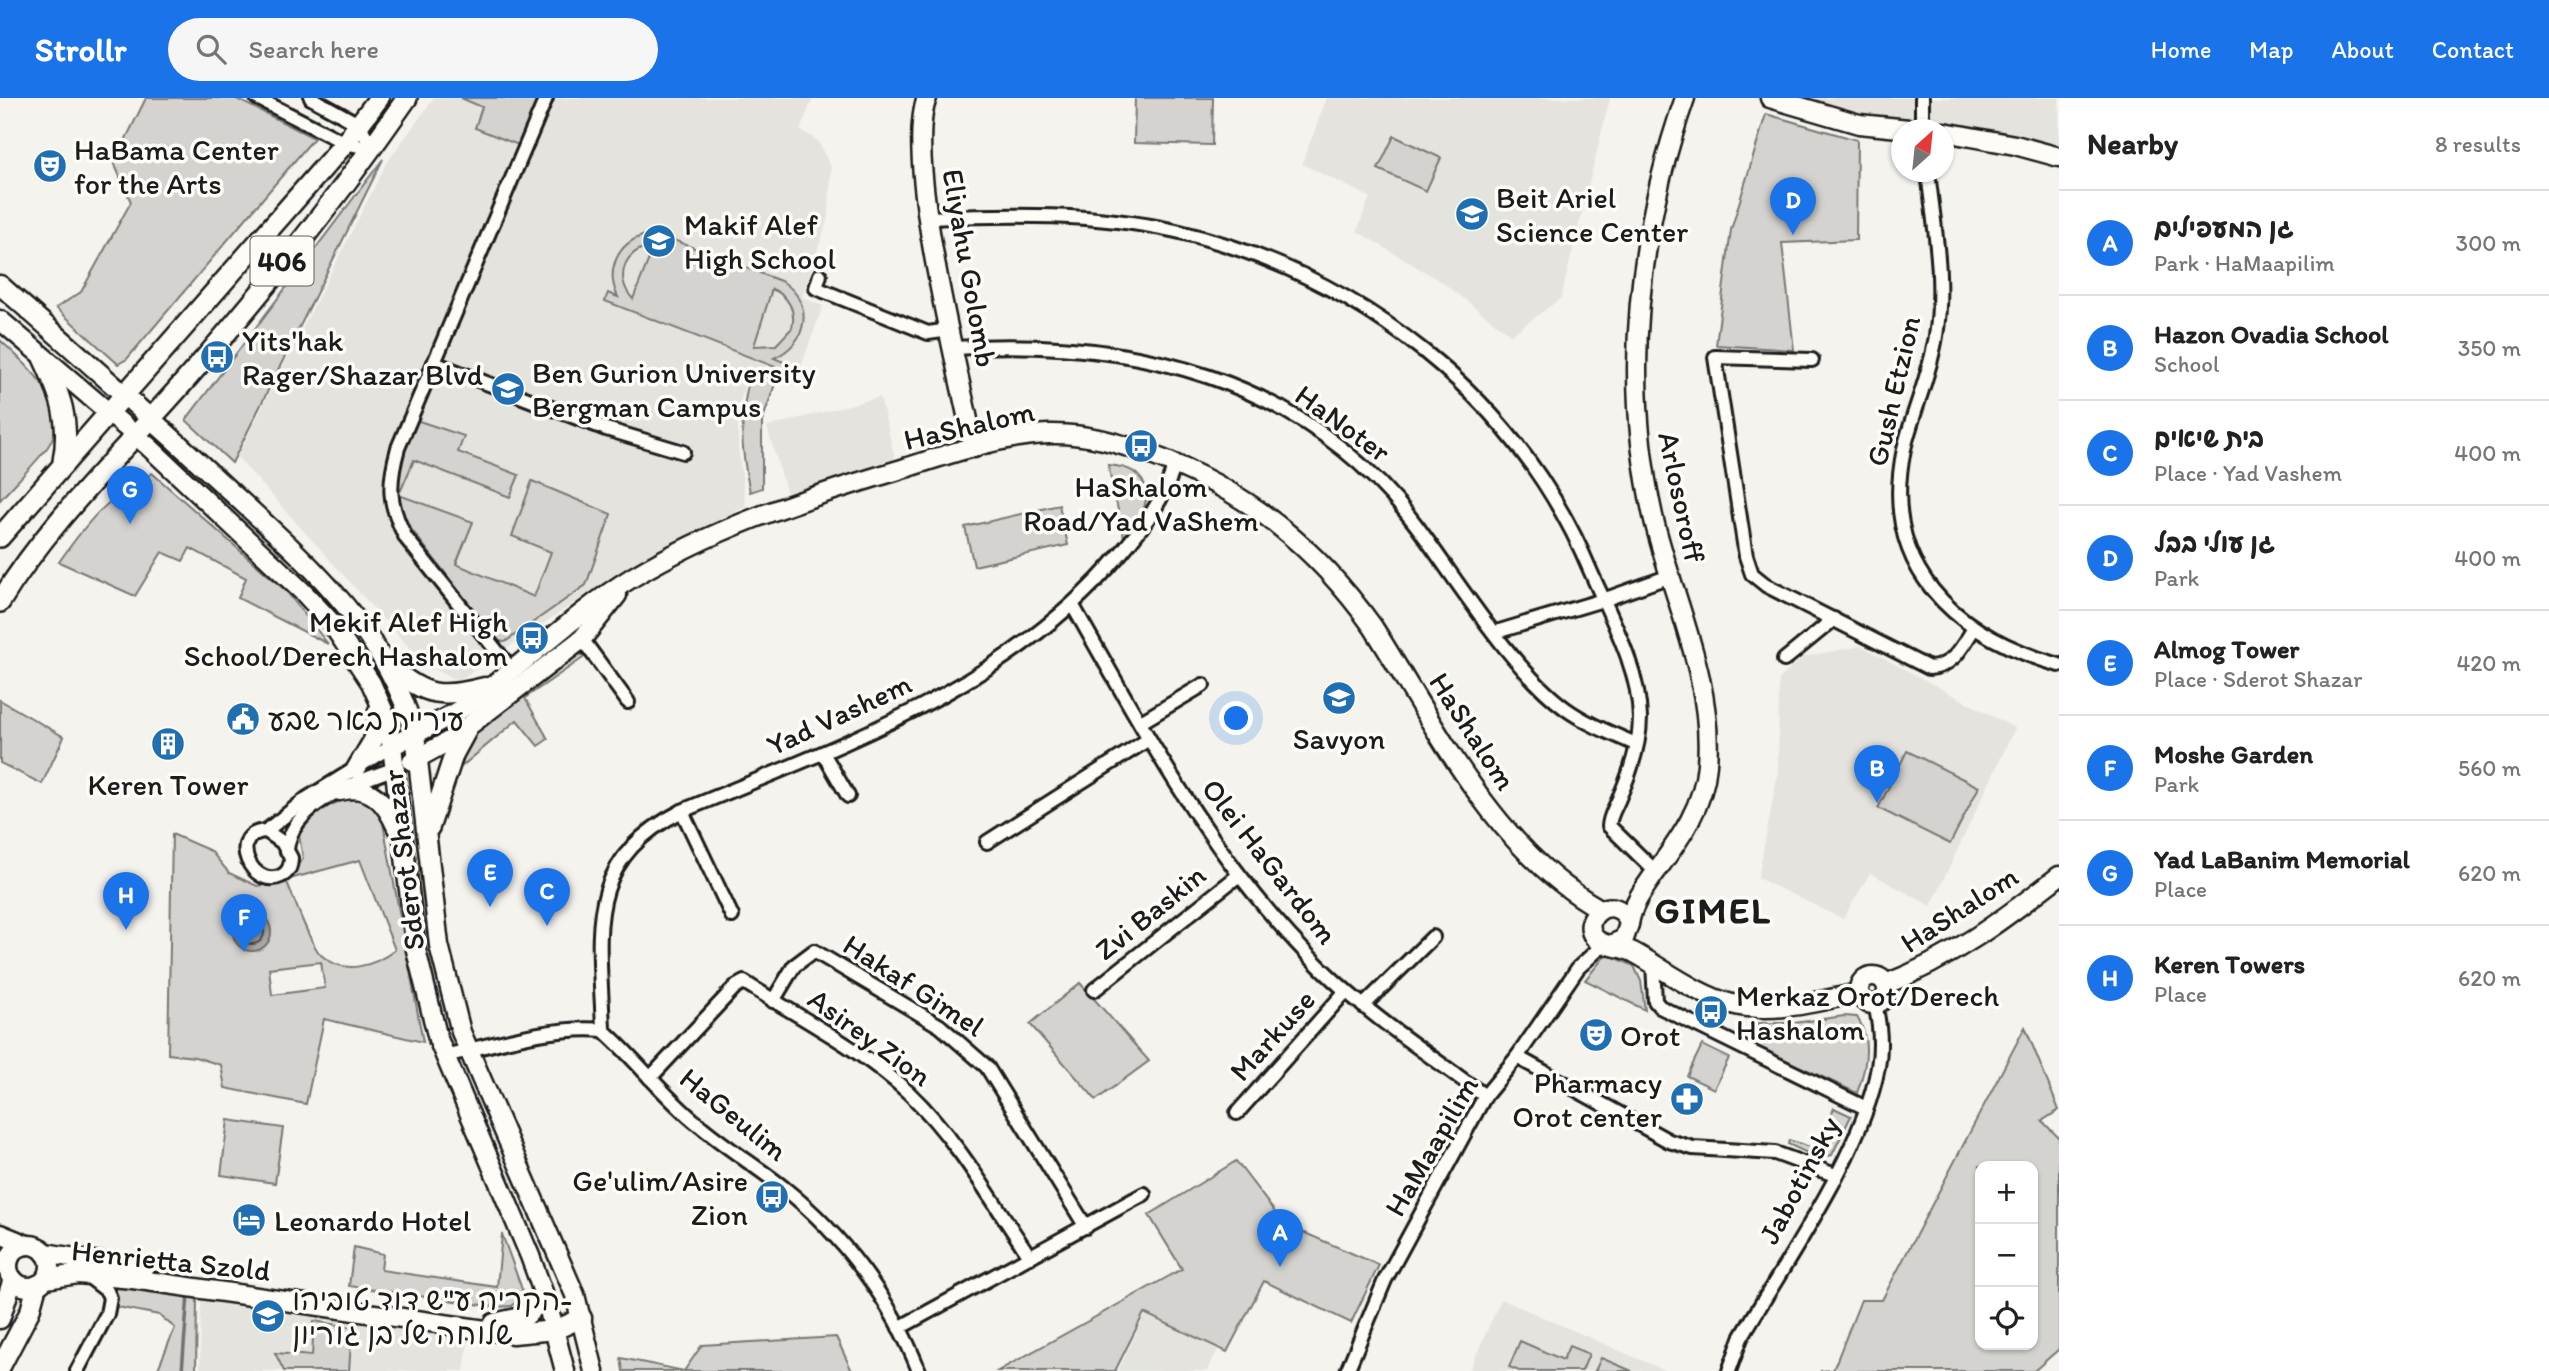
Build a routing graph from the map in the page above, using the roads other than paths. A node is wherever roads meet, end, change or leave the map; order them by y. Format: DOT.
graph roads {
  1 [pos="257,98"];
  2 [pos="310,98"];
  3 [pos="379,98"];
  4 [pos="407,98"];
  5 [pos="546,98"];
  6 [pos="927,98"];
  7 [pos="1685,98"];
  8 [pos="1770,98"];
  9 [pos="1922,98"];
  10 [pos="1921,119"];
  11 [pos="360,125"];
  12 [pos="1891,127"];
  13 [pos="1954,134"];
  14 [pos="345,144"];
  15 [pos="372,149"];
  16 [pos="2059,157"];
  17 [pos="1929,182"];
  18 [pos="929,218"];
  19 [pos="820,275"];
  20 [pos="0,285"];
  21 [pos="0,320"];
  22 [pos="952,339"];
  23 [pos="43,358"];
  24 [pos="1812,360"];
  25 [pos="434,363"];
  26 [pos="124,395"];
  27 [pos="107,413"];
  28 [pos="151,418"];
  29 [pos="135,434"];
  30 [pos="974,448"];
  31 [pos="683,452"];
  32 [pos="62,462"];
  33 [pos="1175,464"];
  34 [pos="0,537"];
  35 [pos="1670,576"];
  36 [pos="631,579"];
  37 [pos="1603,600"];
  38 [pos="0,602"];
  39 [pos="1073,606"];
  40 [pos="1834,619"];
  41 [pos="1974,628"];
  42 [pos="1496,632"];
  43 [pos="582,639"];
  44 [pos="1784,660"];
  45 [pos="387,664"];
  46 [pos="2059,665"];
  47 [pos="512,670"];
  48 [pos="371,684"];
  49 [pos="1203,685"];
  50 [pos="491,686"];
  51 [pos="628,702"];
  52 [pos="1141,722"];
  53 [pos="469,725"];
  54 [pos="415,734"];
  55 [pos="1149,739"];
  56 [pos="1636,744"];
  57 [pos="393,746"];
  58 [pos="824,753"];
  59 [pos="420,757"];
  60 [pos="396,768"];
  61 [pos="356,769"];
  62 [pos="341,791"];
  63 [pos="848,796"];
  64 [pos="682,811"];
  65 [pos="266,831"];
  66 [pos="402,839"];
  67 [pos="426,840"];
  68 [pos="987,842"];
  69 [pos="288,850"];
  70 [pos="1656,872"];
  71 [pos="1239,874"];
  72 [pos="2059,876"];
  73 [pos="1642,891"];
  74 [pos="732,916"];
  75 [pos="1601,927"];
  76 [pos="1628,927"];
  77 [pos="1433,937"];
  78 [pos="1653,964"];
  79 [pos="1886,984"];
  80 [pos="1094,990"];
  81 [pos="1346,991"];
  82 [pos="1858,993"];
  83 [pos="773,1001"];
  84 [pos="1875,1004"];
  85 [pos="1363,1006"];
  86 [pos="1787,1007"];
  87 [pos="603,1030"];
  88 [pos="468,1051"];
  89 [pos="445,1056"];
  90 [pos="1517,1057"];
  91 [pos="650,1078"];
  92 [pos="1485,1096"];
  93 [pos="1866,1108"];
  94 [pos="1237,1113"];
  95 [pos="1835,1175"];
  96 [pos="1144,1194"];
  97 [pos="1086,1227"];
  98 [pos="0,1234"];
  99 [pos="27,1245"];
  100 [pos="46,1253"];
  101 [pos="1030,1257"];
  102 [pos="7,1270"];
  103 [pos="78,1274"];
  104 [pos="41,1282"];
  105 [pos="545,1297"];
  106 [pos="582,1318"];
  107 [pos="0,1319"];
  108 [pos="494,1323"];
  109 [pos="553,1324"];
  110 [pos="899,1328"];
  111 [pos="520,1333"];
  112 [pos="563,1363"];
  113 [pos="0,1368"];
  114 [pos="78,1371"];
  115 [pos="594,1371"];
  116 [pos="919,1371"];
  117 [pos="1347,1371"];
  118 [pos="1729,1371"];
  1 -- 14 [label="street"];
  2 -- 11 [label="street"];
  3 -- 11 [label="main road, 406"];
  4 -- 15 [label="main road, 406"];
  5 -- 25 [label="street"];
  6 -- 18 [label="street, Eliyahu Golomb"];
  7 -- 35 [label="street, Arlosoroff"];
  8 -- 12 [label="street"];
  9 -- 10 [label="street"];
  11 -- 14 [label="main road, 406"];
  11 -- 15 [label="street"];
  13 -- 16 [label="street"];
  14 -- 15 [label="street"];
  14 -- 26 [label="main road, 406"];
  15 -- 28 [label="main road, 406"];
  17 -- 41 [label="street, Gush Etzion"];
  18 -- 22 [label="street, Eliyahu Golomb"];
  18 -- 37 [label="street"];
  19 -- 22 [label="street, HaNoter"];
  20 -- 26 [label="street, Sderot Shazar"];
  21 -- 23 [label="street, Sderot Shazar"];
  22 -- 30 [label="street, Eliyahu Golomb"];
  22 -- 42 [label="street, HaNoter"];
  23 -- 27 [label="street, Sderot Shazar"];
  23 -- 32 [label="main road"];
  24 -- 40 [label="street"];
  25 -- 31 [label="street"];
  25 -- 47 [label="street"];
  26 -- 27 [label="main road, 406"];
  26 -- 28 [label="street, Sderot Shazar"];
  27 -- 29 [label="street, Sderot Shazar"];
  27 -- 32 [label="main road, 406"];
  28 -- 29 [label="main road, 406"];
  28 -- 45 [label="street, Sderot Shazar"];
  29 -- 38 [label="main road, 406"];
  29 -- 48 [label="street, Sderot Shazar"];
  30 -- 33 [label="street, HaShalom"];
  30 -- 36 [label="street, HaShalom"];
  32 -- 34 [label="main road, 406"];
  33 -- 39 [label="street, Yad Vashem"];
  33 -- 75 [label="street, HaShalom"];
  35 -- 37 [label="street"];
  35 -- 70 [label="street, Arlosoroff"];
  36 -- 43 [label="street, HaShalom"];
  36 -- 47 [label="street, HaShalom"];
  37 -- 42 [label="street"];
  37 -- 56 [label="street"];
  39 -- 52 [label="street, Olei HaGardom"];
  39 -- 58 [label="street, Yad Vashem"];
  40 -- 41 [label="street"];
  40 -- 44 [label="street"];
  41 -- 46 [label="street, Gush Etzion"];
  42 -- 56 [label="street, HaNoter"];
  43 -- 51 [label="street"];
  43 -- 53 [label="street, HaShalom"];
  45 -- 50 [label="street"];
  45 -- 54 [label="street, Sderot Shazar"];
  47 -- 50 [label="street, HaShalom"];
  48 -- 57 [label="street, Sderot Shazar"];
  48 -- 61 [label="street"];
  49 -- 52 [label="street"];
  50 -- 54 [label="street, HaShalom"];
  52 -- 55 [label="street, Olei HaGardom"];
  53 -- 59 [label="street, HaShalom"];
  53 -- 67 [label="street"];
  54 -- 57 [label="street, HaShalom"];
  54 -- 59 [label="street, Sderot Shazar"];
  55 -- 68 [label="street"];
  55 -- 71 [label="street, Olei HaGardom"];
  56 -- 70 [label="street"];
  57 -- 60 [label="street, Sderot Shazar"];
  57 -- 61 [label="street"];
  58 -- 63 [label="street"];
  58 -- 64 [label="street, Yad Vashem"];
  59 -- 60 [label="street, HaShalom"];
  59 -- 67 [label="street, Sderot Shazar"];
  60 -- 62 [label="street"];
  60 -- 66 [label="street, Sderot Shazar"];
  61 -- 65 [label="street"];
  62 -- 66 [label="street"];
  62 -- 69 [label="street"];
  64 -- 74 [label="street"];
  64 -- 87 [label="street, Yad Vashem"];
  65 -- 69 [label="street"];
  65 -- 69 [label="street"];
  66 -- 89 [label="street, Sderot Shazar"];
  67 -- 88 [label="street, Sderot Shazar"];
  70 -- 73 [label="street, Arlosoroff"];
  71 -- 80 [label="street, Zvi Baskin"];
  71 -- 81 [label="street, Olei HaGardom"];
  72 -- 79 [label="street, HaShalom"];
  73 -- 75 [label="street, Arlosoroff"];
  73 -- 76 [label="street, Arlosoroff"];
  75 -- 76 [label="street"];
  75 -- 76 [label="street, HaShalom"];
  75 -- 78 [label="street, HaShalom"];
  75 -- 90 [label="street, HaMaapilim"];
  76 -- 86 [label="street, HaShalom"];
  77 -- 85 [label="street"];
  78 -- 86 [label="street, HaShalom"];
  78 -- 93 [label="street"];
  79 -- 82 [label="street"];
  79 -- 84 [label="street"];
  81 -- 85 [label="street, Olei HaGardom"];
  81 -- 94 [label="street, Markuse"];
  82 -- 84 [label="street"];
  82 -- 86 [label="street, HaShalom"];
  83 -- 91 [label="street, Asirey Zion"];
  83 -- 97 [label="street, Hakaf Gimel"];
  83 -- 101 [label="street, Asirey Zion"];
  84 -- 93 [label="street, Jabotinsky"];
  85 -- 92 [label="street, Olei HaGardom"];
  87 -- 88 [label="street"];
  87 -- 91 [label="street, HaGeulim"];
  88 -- 89 [label="street"];
  88 -- 106 [label="street, Sderot Shazar"];
  89 -- 105 [label="street, Sderot Shazar"];
  90 -- 92 [label="street, HaMaapilim"];
  90 -- 95 [label="street"];
  91 -- 110 [label="street, HaGeulim"];
  92 -- 117 [label="street, HaMaapilim"];
  93 -- 95 [label="street, Jabotinsky"];
  95 -- 118 [label="street, Jabotinsky"];
  96 -- 97 [label="street"];
  97 -- 101 [label="street"];
  98 -- 99 [label="street"];
  99 -- 100 [label="street"];
  99 -- 102 [label="street"];
  100 -- 104 [label="street"];
  100 -- 108 [label="street, Henrietta Szold"];
  101 -- 110 [label="street"];
  102 -- 104 [label="street"];
  102 -- 107 [label="street"];
  103 -- 104 [label="street, Henrietta Szold"];
  103 -- 111 [label="street, Henrietta Szold"];
  103 -- 114 [label="street"];
  104 -- 113 [label="street"];
  105 -- 108 [label="street"];
  105 -- 109 [label="street, Sderot Shazar"];
  106 -- 109 [label="street, Henrietta Szold"];
  106 -- 115 [label="street, Sderot Shazar"];
  108 -- 109 [label="street, Henrietta Szold"];
  109 -- 111 [label="street, Henrietta Szold"];
  109 -- 112 [label="street, Sderot Shazar"];
  110 -- 116 [label="street, HaGeulim"];
  111 -- 112 [label="street"];
}
